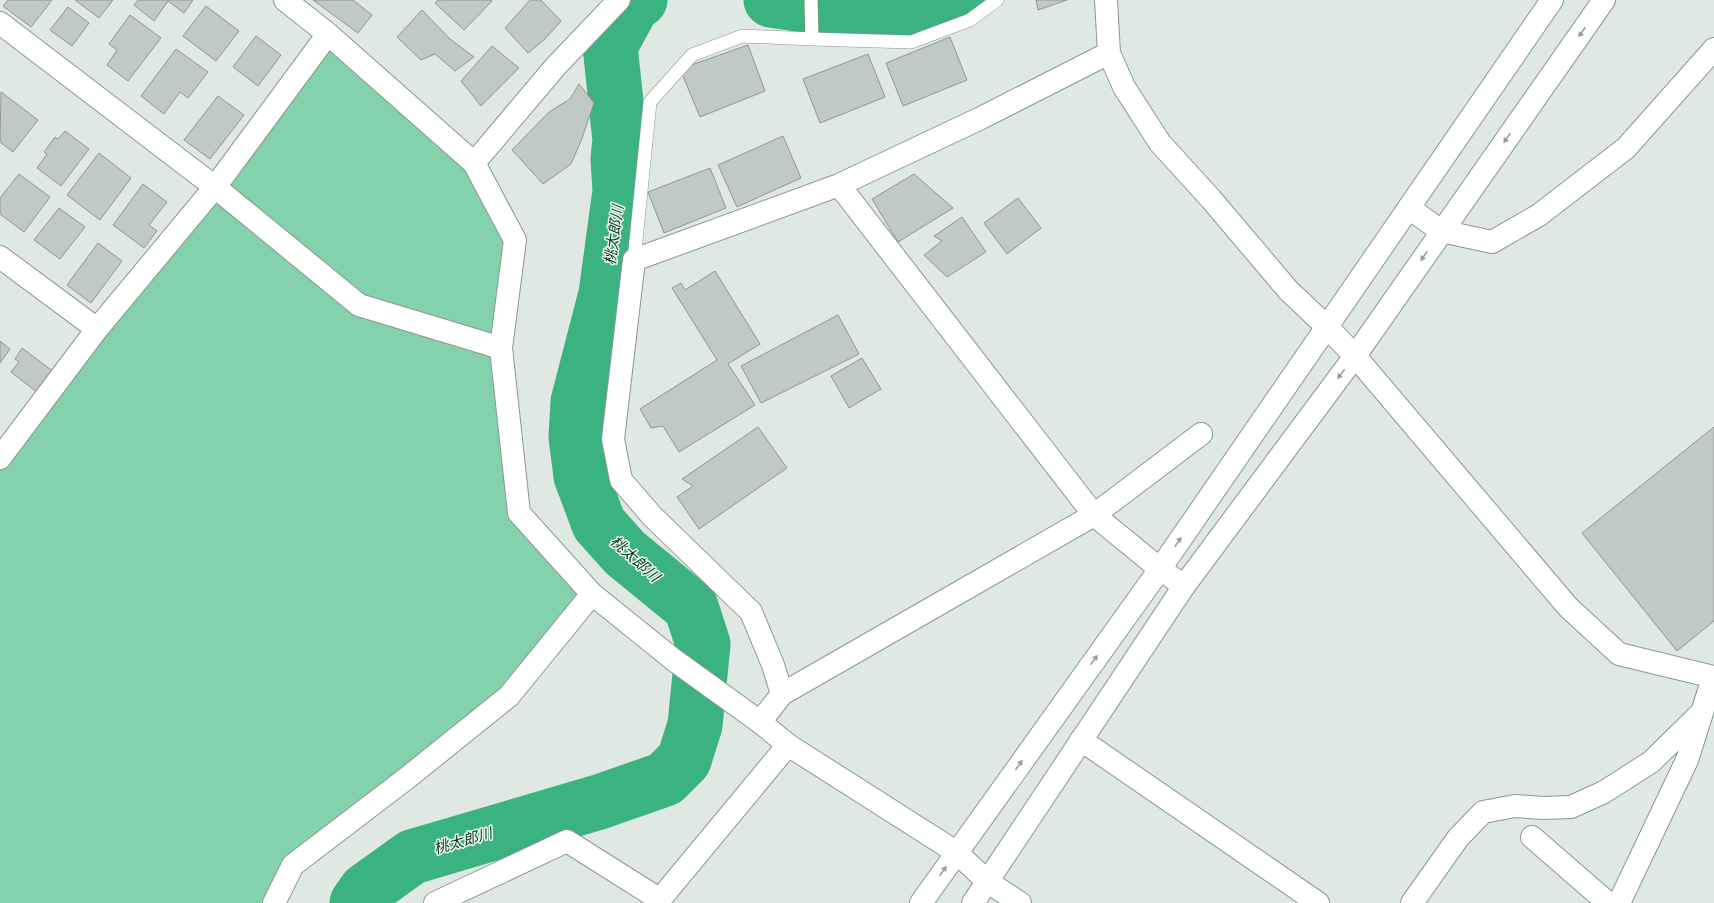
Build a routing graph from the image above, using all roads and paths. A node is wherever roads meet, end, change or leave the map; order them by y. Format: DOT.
graph roads {
  1 [pos="285,0"];
  2 [pos="619,0"];
  3 [pos="811,0"];
  4 [pos="997,0"];
  5 [pos="1106,0"];
  6 [pos="1552,0"];
  7 [pos="1604,0"];
  8 [pos="0,23"];
  9 [pos="328,34"];
  10 [pos="812,39"];
  11 [pos="1714,49"];
  12 [pos="1109,53"];
  13 [pos="474,163"];
  14 [pos="839,186"];
  15 [pos="215,187"];
  16 [pos="1409,208"];
  17 [pos="1441,231"];
  18 [pos="0,257"];
  19 [pos="634,260"];
  20 [pos="1326,326"];
  21 [pos="97,329"];
  22 [pos="500,348"];
  23 [pos="1355,356"];
  24 [pos="1201,434"];
  25 [pos="0,458"];
  26 [pos="1094,515"];
  27 [pos="1160,568"];
  28 [pos="1184,586"];
  29 [pos="592,594"];
  30 [pos="1714,677"];
  31 [pos="782,694"];
  32 [pos="1702,712"];
  33 [pos="760,722"];
  34 [pos="1081,740"];
  35 [pos="788,745"];
  36 [pos="1532,837"];
  37 [pos="956,852"];
  38 [pos="988,882"];
  39 [pos="658,901"];
  40 [pos="274,903"];
  41 [pos="435,903"];
  42 [pos="921,903"];
  43 [pos="973,903"];
  44 [pos="1020,903"];
  45 [pos="1318,903"];
  46 [pos="1412,903"];
  47 [pos="1608,903"];
  48 [pos="1619,903"];
  1 -- 9 [label="street"];
  2 -- 13 [label="street"];
  3 -- 10 [label="lane"];
  4 -- 10 [label="lane"];
  5 -- 12 [label="street"];
  6 -- 16 [label="street"];
  7 -- 17 [label="street, one-way"];
  8 -- 15 [label="street"];
  9 -- 13 [label="street"];
  9 -- 15 [label="street"];
  10 -- 19 [label="lane"];
  11 -- 17 [label="street"];
  12 -- 14 [label="street"];
  12 -- 20 [label="street"];
  13 -- 22 [label="street"];
  14 -- 19 [label="street"];
  14 -- 26 [label="street"];
  15 -- 21 [label="street"];
  15 -- 22 [label="street"];
  16 -- 17 [label="street"];
  16 -- 20 [label="street"];
  17 -- 23 [label="street, one-way"];
  18 -- 21 [label="street"];
  19 -- 31 [label="street"];
  20 -- 23 [label="street"];
  27 -- 20 [label="street, one-way"];
  21 -- 25 [label="street"];
  22 -- 29 [label="street"];
  23 -- 28 [label="street, one-way"];
  23 -- 30 [label="street"];
  24 -- 26 [label="street"];
  26 -- 27 [label="street"];
  26 -- 31 [label="street"];
  27 -- 28 [label="street"];
  37 -- 27 [label="street, one-way"];
  28 -- 34 [label="street"];
  29 -- 33 [label="street"];
  29 -- 40 [label="street"];
  30 -- 32 [label="street"];
  31 -- 33 [label="street"];
  32 -- 46 [label="street"];
  32 -- 48 [label="street"];
  33 -- 35 [label="street"];
  34 -- 38 [label="street"];
  34 -- 45 [label="street"];
  35 -- 37 [label="street"];
  35 -- 39 [label="street"];
  36 -- 47 [label="street"];
  37 -- 38 [label="street"];
  42 -- 37 [label="street, one-way"];
  38 -- 43 [label="street"];
  38 -- 44 [label="street"];
  39 -- 41 [label="street"];
}
